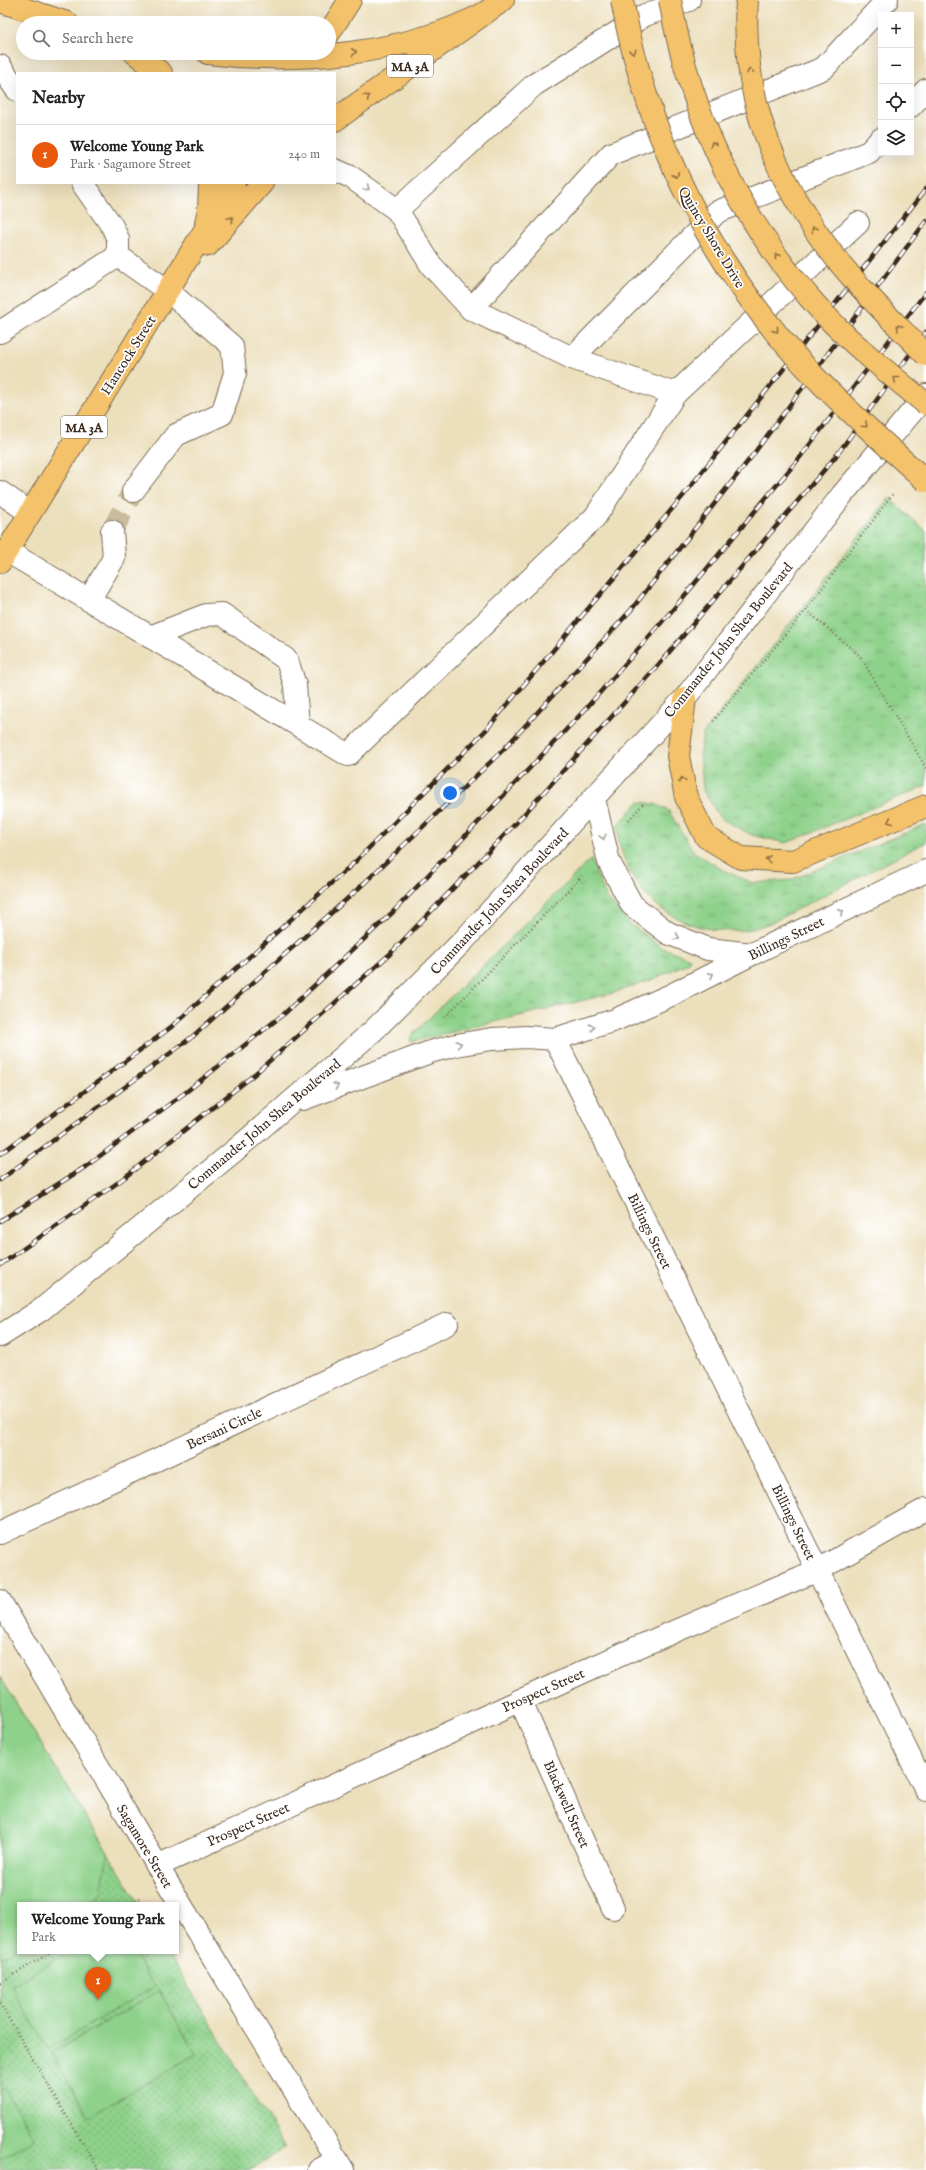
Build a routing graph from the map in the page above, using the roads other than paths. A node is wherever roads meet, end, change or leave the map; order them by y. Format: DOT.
graph roads {
  1 [pos="350,0"];
  2 [pos="503,0"];
  3 [pos="622,0"];
  4 [pos="670,0"];
  5 [pos="689,0"];
  6 [pos="747,0"];
  7 [pos="887,0"];
  8 [pos="0,1"];
  9 [pos="485,13"];
  10 [pos="46,16"];
  11 [pos="336,22"];
  12 [pos="336,53"];
  13 [pos="144,60"];
  14 [pos="311,60"];
  15 [pos="0,66"];
  16 [pos="160,72"];
  17 [pos="304,72"];
  18 [pos="16,89"];
  19 [pos="926,90"];
  20 [pos="914,103"];
  21 [pos="336,119"];
  22 [pos="878,142"];
  23 [pos="336,170"];
  24 [pos="83,184"];
  25 [pos="210,184"];
  26 [pos="233,184"];
  27 [pos="261,184"];
  28 [pos="397,210"];
  29 [pos="858,223"];
  30 [pos="204,232"];
  31 [pos="118,256"];
  32 [pos="168,291"];
  33 [pos="471,309"];
  34 [pos="0,332"];
  35 [pos="926,355"];
  36 [pos="572,358"];
  37 [pos="675,394"];
  38 [pos="926,394"];
  39 [pos="926,404"];
  40 [pos="926,481"];
  41 [pos="133,491"];
  42 [pos="0,492"];
  43 [pos="30,513"];
  44 [pos="112,531"];
  45 [pos="4,557"];
  46 [pos="89,600"];
  47 [pos="150,637"];
  48 [pos="685,698"];
  49 [pos="298,725"];
  50 [pos="594,799"];
  51 [pos="926,806"];
  52 [pos="926,871"];
  53 [pos="752,954"];
  54 [pos="555,1038"];
  55 [pos="287,1105"];
  56 [pos="447,1324"];
  57 [pos="0,1336"];
  58 [pos="926,1509"];
  59 [pos="0,1533"];
  60 [pos="818,1570"];
  61 [pos="0,1601"];
  62 [pos="520,1700"];
  63 [pos="926,1790"];
  64 [pos="157,1866"];
  65 [pos="178,1902"];
  66 [pos="179,1904"];
  67 [pos="613,1908"];
  68 [pos="333,2166"];
  1 -- 11 [label="main road"];
  2 -- 9 [label="main road, MA 3A"];
  3 -- 40 [label="main road, Quincy Shore Drive, one-way, bridge"];
  39 -- 4 [label="main road, one-way, bridge"];
  5 -- 28 [label="street"];
  35 -- 6 [label="main road, one-way, bridge"];
  7 -- 33 [label="street"];
  8 -- 10 [label="main road"];
  12 -- 9 [label="main road, one-way"];
  21 -- 9 [label="main road, MA 3A, one-way"];
  13 -- 16 [label="main road"];
  14 -- 17 [label="main road"];
  15 -- 18 [label="street"];
  19 -- 20 [label="street"];
  22 -- 36 [label="street"];
  23 -- 28 [label="street, one-way"];
  24 -- 31 [label="street"];
  25 -- 30 [label="main road"];
  26 -- 30 [label="main road, Hancock Street / MA 3A"];
  32 -- 27 [label="main road, Hancock Street / MA 3A, one-way"];
  28 -- 33 [label="street"];
  29 -- 37 [label="street"];
  30 -- 32 [label="main road, Hancock Street / MA 3A"];
  31 -- 32 [label="street"];
  31 -- 34 [label="street"];
  32 -- 41 [label="street"];
  32 -- 43 [label="main road, Hancock Street / MA 3A"];
  33 -- 36 [label="street"];
  36 -- 37 [label="street"];
  37 -- 49 [label="street"];
  38 -- 48 [label="street, Commander John Shea Boulevard"];
  42 -- 43 [label="street"];
  43 -- 45 [label="main road, Hancock Street / MA 3A"];
  44 -- 46 [label="street"];
  45 -- 46 [label="street"];
  46 -- 47 [label="street"];
  47 -- 49 [label="street"];
  47 -- 49 [label="street"];
  48 -- 50 [label="street, Commander John Shea Boulevard"];
  51 -- 48 [label="main road, one-way"];
  50 -- 53 [label="street, one-way"];
  50 -- 55 [label="street, Commander John Shea Boulevard"];
  53 -- 52 [label="street, Billings Street, one-way"];
  54 -- 53 [label="street, Billings Street, one-way"];
  55 -- 54 [label="street, one-way"];
  54 -- 60 [label="street, Billings Street"];
  55 -- 57 [label="street, Commander John Shea Boulevard"];
  56 -- 59 [label="street, Bersani Circle"];
  58 -- 60 [label="street, Prospect Street"];
  60 -- 62 [label="street, Prospect Street"];
  60 -- 63 [label="street, Billings Street"];
  61 -- 64 [label="street, Sagamore Street"];
  62 -- 64 [label="street, Prospect Street"];
  62 -- 67 [label="street, Blackwell Street"];
  64 -- 65 [label="street, Sagamore Street"];
  66 -- 68 [label="street, Sagamore Street"];
}
